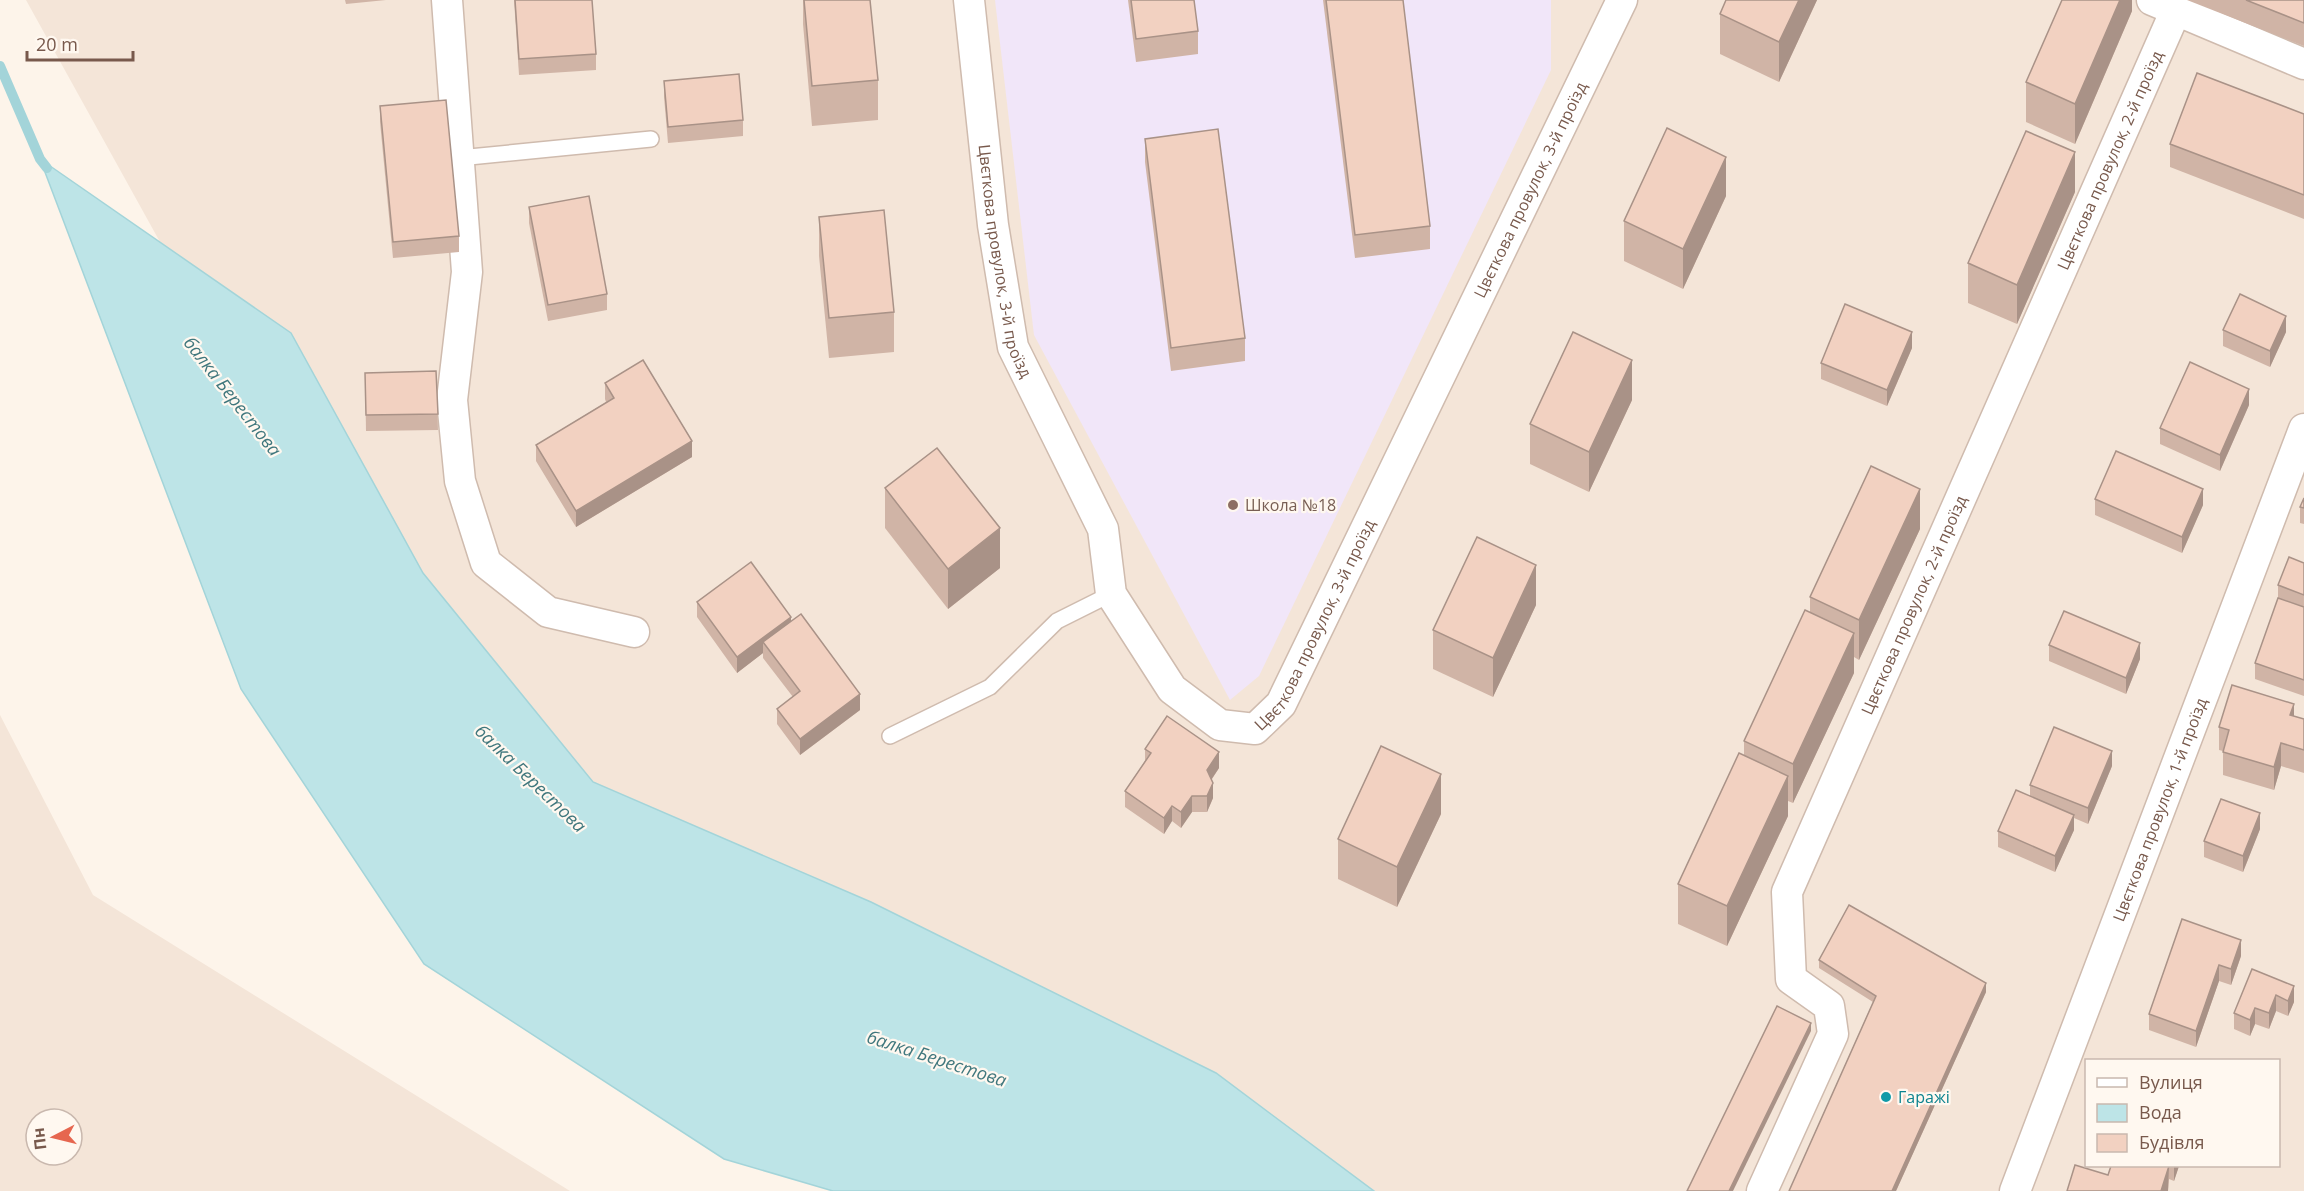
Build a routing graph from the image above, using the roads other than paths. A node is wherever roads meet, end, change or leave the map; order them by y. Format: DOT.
graph roads {
  1 [pos="447,0"];
  2 [pos="969,0"];
  3 [pos="1622,0"];
  4 [pos="2164,5"];
  5 [pos="2304,64"];
  6 [pos="651,139"];
  7 [pos="459,158"];
  8 [pos="2304,429"];
  9 [pos="1111,594"];
  10 [pos="634,632"];
  11 [pos="890,736"];
  12 [pos="1762,1191"];
  13 [pos="2015,1191"];
  1 -- 7 [label="street"];
  2 -- 9 [label="street, Цвєткова провулок, 3-й проїзд"];
  3 -- 9 [label="street, Цвєткова провулок, 3-й проїзд"];
  4 -- 5 [label="street"];
  4 -- 12 [label="street, Цвєткова провулок, 2-й проїзд"];
  6 -- 7 [label="lane"];
  7 -- 10 [label="street"];
  8 -- 13 [label="street, Цвєткова провулок, 1-й проїзд"];
  9 -- 11 [label="lane"];
}
